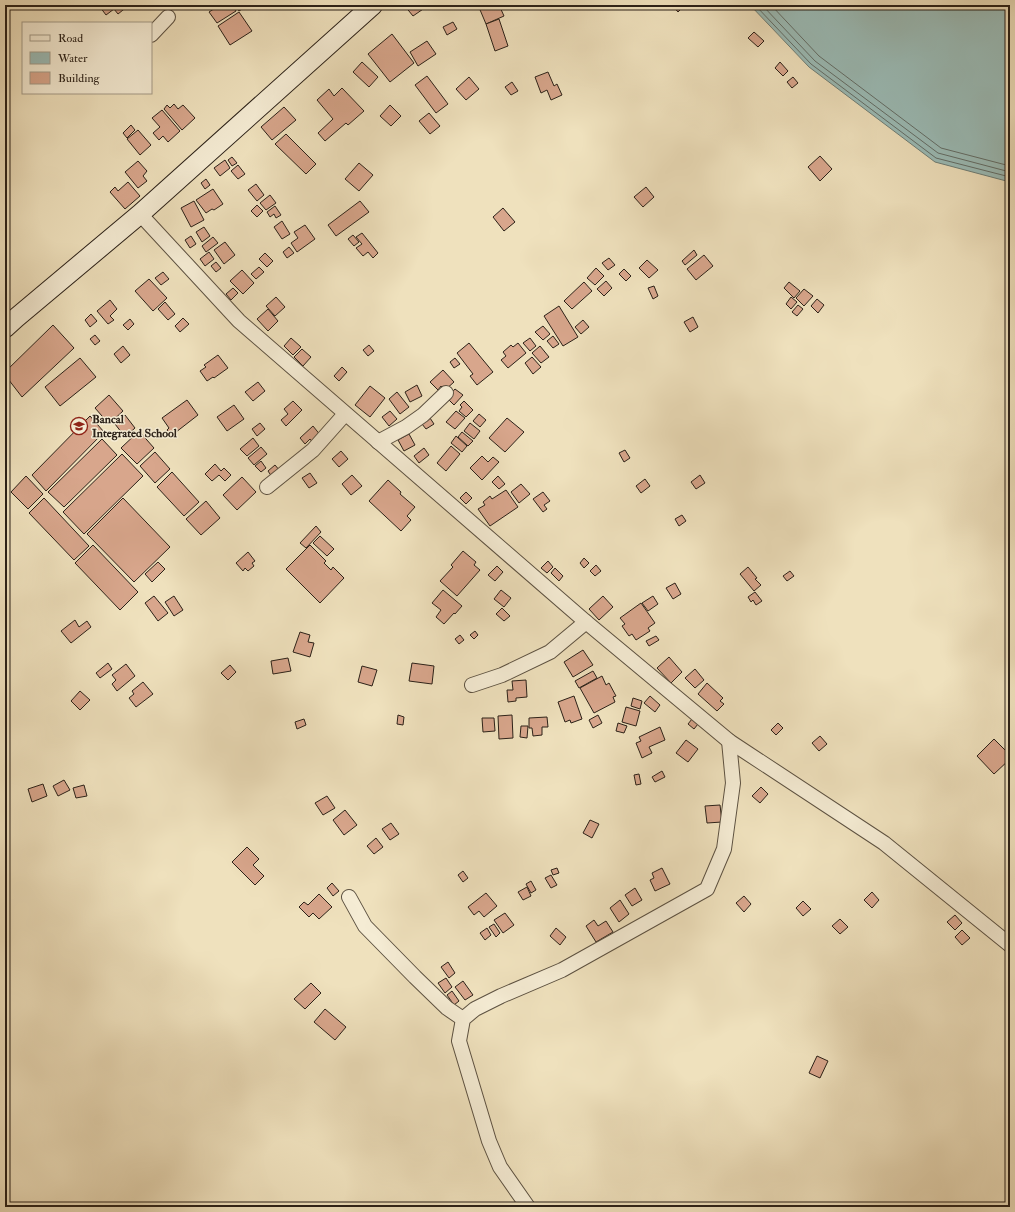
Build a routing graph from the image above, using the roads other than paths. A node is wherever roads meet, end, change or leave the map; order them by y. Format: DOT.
graph roads {
  1 [pos="373,5"];
  2 [pos="168,17"];
  3 [pos="152,33"];
  4 [pos="140,214"];
  5 [pos="5,328"];
  6 [pos="446,393"];
  7 [pos="344,414"];
  8 [pos="378,442"];
  9 [pos="267,487"];
  10 [pos="586,622"];
  11 [pos="472,685"];
  12 [pos="729,741"];
  13 [pos="349,897"];
  14 [pos="1010,945"];
  15 [pos="463,1019"];
  16 [pos="528,1207"];
  1 -- 4 [label="main road"];
  2 -- 3 [label="street"];
  4 -- 5 [label="main road"];
  4 -- 7 [label="street"];
  6 -- 8 [label="street"];
  7 -- 8 [label="street"];
  7 -- 9 [label="street"];
  8 -- 10 [label="street"];
  10 -- 11 [label="street"];
  10 -- 12 [label="street"];
  12 -- 14 [label="street"];
  12 -- 15 [label="street"];
  13 -- 15 [label="street"];
  15 -- 16 [label="street"];
}
